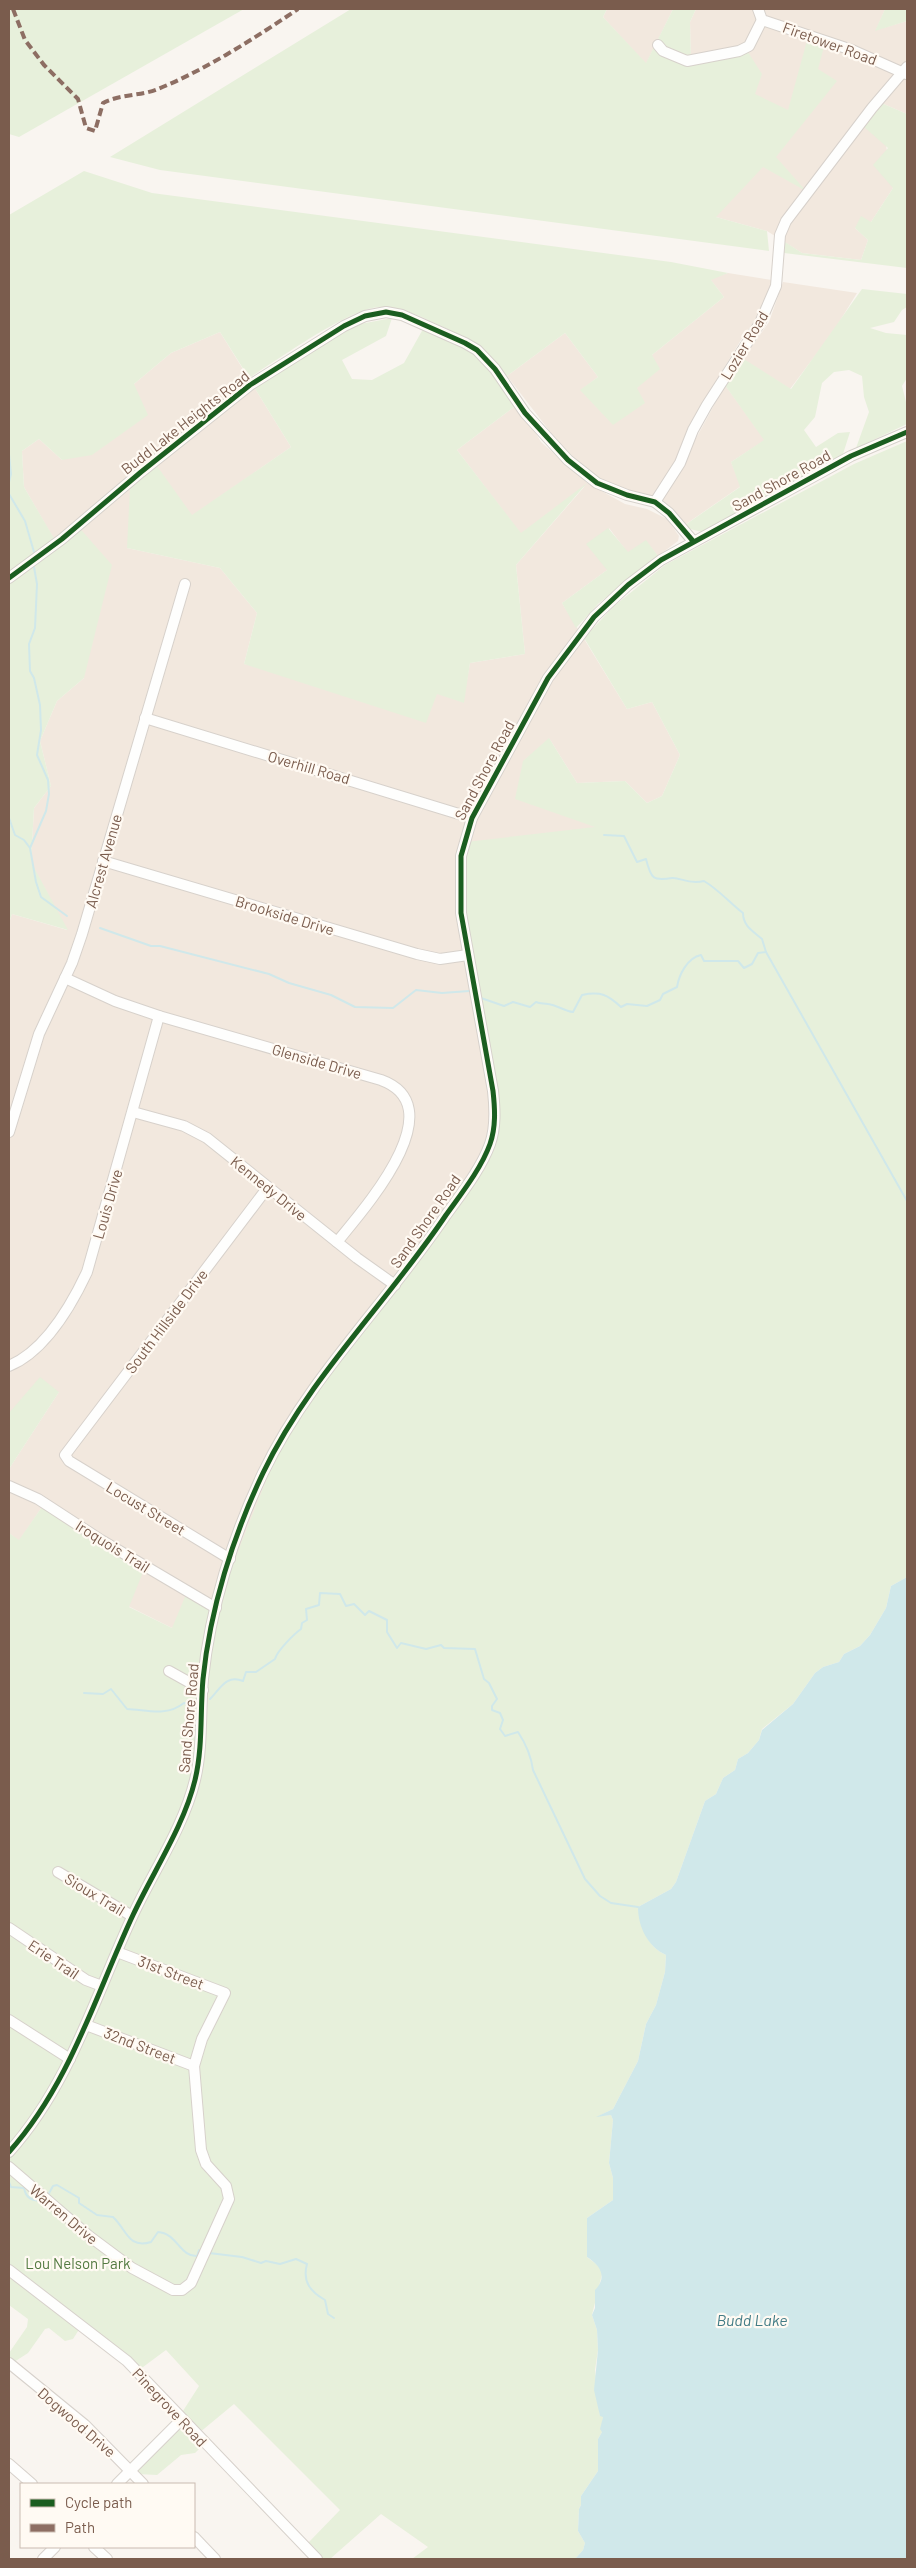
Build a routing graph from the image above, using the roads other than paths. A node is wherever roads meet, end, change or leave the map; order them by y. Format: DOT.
graph roads {
  1 [pos="758,9"];
  2 [pos="762,20"];
  3 [pos="658,45"];
  4 [pos="906,71"];
  5 [pos="907,432"];
  6 [pos="655,502"];
  7 [pos="693,541"];
  8 [pos="9,578"];
  9 [pos="185,584"];
  10 [pos="145,718"];
  11 [pos="472,818"];
  12 [pos="103,861"];
  13 [pos="468,955"];
  14 [pos="65,978"];
  15 [pos="160,1016"];
  16 [pos="132,1112"];
  17 [pos="9,1128"];
  18 [pos="268,1187"];
  19 [pos="337,1242"];
  20 [pos="395,1285"];
  21 [pos="9,1366"];
  22 [pos="65,1455"];
  23 [pos="9,1486"];
  24 [pos="230,1559"];
  25 [pos="216,1608"];
  26 [pos="169,1671"];
  27 [pos="203,1691"];
  28 [pos="58,1872"];
  29 [pos="132,1916"];
  30 [pos="9,1928"];
  31 [pos="117,1952"];
  32 [pos="102,1986"];
  33 [pos="9,2020"];
  34 [pos="86,2025"];
  35 [pos="70,2059"];
  36 [pos="194,2066"];
  37 [pos="9,2152"];
  38 [pos="9,2167"];
  39 [pos="9,2270"];
  40 [pos="9,2363"];
  41 [pos="181,2420"];
  42 [pos="9,2464"];
  43 [pos="130,2471"];
  44 [pos="31,2483"];
  45 [pos="118,2483"];
  46 [pos="142,2483"];
  47 [pos="195,2538"];
  48 [pos="54,2548"];
  49 [pos="95,2548"];
  50 [pos="43,2559"];
  51 [pos="107,2559"];
  52 [pos="215,2559"];
  53 [pos="317,2559"];
  1 -- 2 [label="street, Firetower Road"];
  2 -- 3 [label="street"];
  2 -- 4 [label="street, Firetower Road"];
  4 -- 6 [label="street, Lozier Road"];
  5 -- 7 [label="street, Sand Shore Road"];
  6 -- 7 [label="street, Budd Lake Heights Road"];
  6 -- 8 [label="street, Budd Lake Heights Road"];
  7 -- 11 [label="street, Sand Shore Road"];
  9 -- 10 [label="street, Alcrest Avenue"];
  10 -- 11 [label="street, Overhill Road"];
  10 -- 12 [label="street, Alcrest Avenue"];
  11 -- 13 [label="street, Sand Shore Road"];
  12 -- 13 [label="street, Brookside Drive"];
  12 -- 14 [label="street, Alcrest Avenue"];
  13 -- 20 [label="street, Sand Shore Road"];
  14 -- 15 [label="street, Glenside Drive"];
  14 -- 17 [label="street, Alcrest Avenue"];
  15 -- 16 [label="street, Louis Drive"];
  15 -- 19 [label="street, Glenside Drive"];
  16 -- 18 [label="street, Kennedy Drive"];
  16 -- 21 [label="street, Louis Drive"];
  18 -- 19 [label="street, Kennedy Drive"];
  18 -- 22 [label="street, South Hillside Drive"];
  19 -- 20 [label="street, Kennedy Drive"];
  20 -- 24 [label="street, Sand Shore Road"];
  22 -- 24 [label="street, Locust Street"];
  23 -- 25 [label="street, Iroquois Trail"];
  24 -- 25 [label="street, Sand Shore Road"];
  25 -- 27 [label="street, Sand Shore Road"];
  26 -- 27 [label="street"];
  27 -- 29 [label="street, Sand Shore Road"];
  28 -- 29 [label="street, Sioux Trail"];
  29 -- 31 [label="street, Sand Shore Road"];
  30 -- 32 [label="street, Erie Trail"];
  31 -- 32 [label="street, Sand Shore Road"];
  31 -- 36 [label="street, 31st Street"];
  32 -- 34 [label="street, Sand Shore Road"];
  33 -- 35 [label="street"];
  34 -- 35 [label="street, Sand Shore Road"];
  34 -- 36 [label="street, 32nd Street"];
  35 -- 37 [label="street, Sand Shore Road"];
  36 -- 38 [label="street, Warren Drive"];
  39 -- 41 [label="street, Pinegrove Road"];
  40 -- 43 [label="street, Dogwood Drive"];
  41 -- 43 [label="street"];
  41 -- 53 [label="street, Pinegrove Road"];
  42 -- 44 [label="street"];
  43 -- 45 [label="street"];
  43 -- 46 [label="street, Dogwood Drive"];
  47 -- 52 [label="street"];
  48 -- 50 [label="street"];
  49 -- 51 [label="street"];
}
